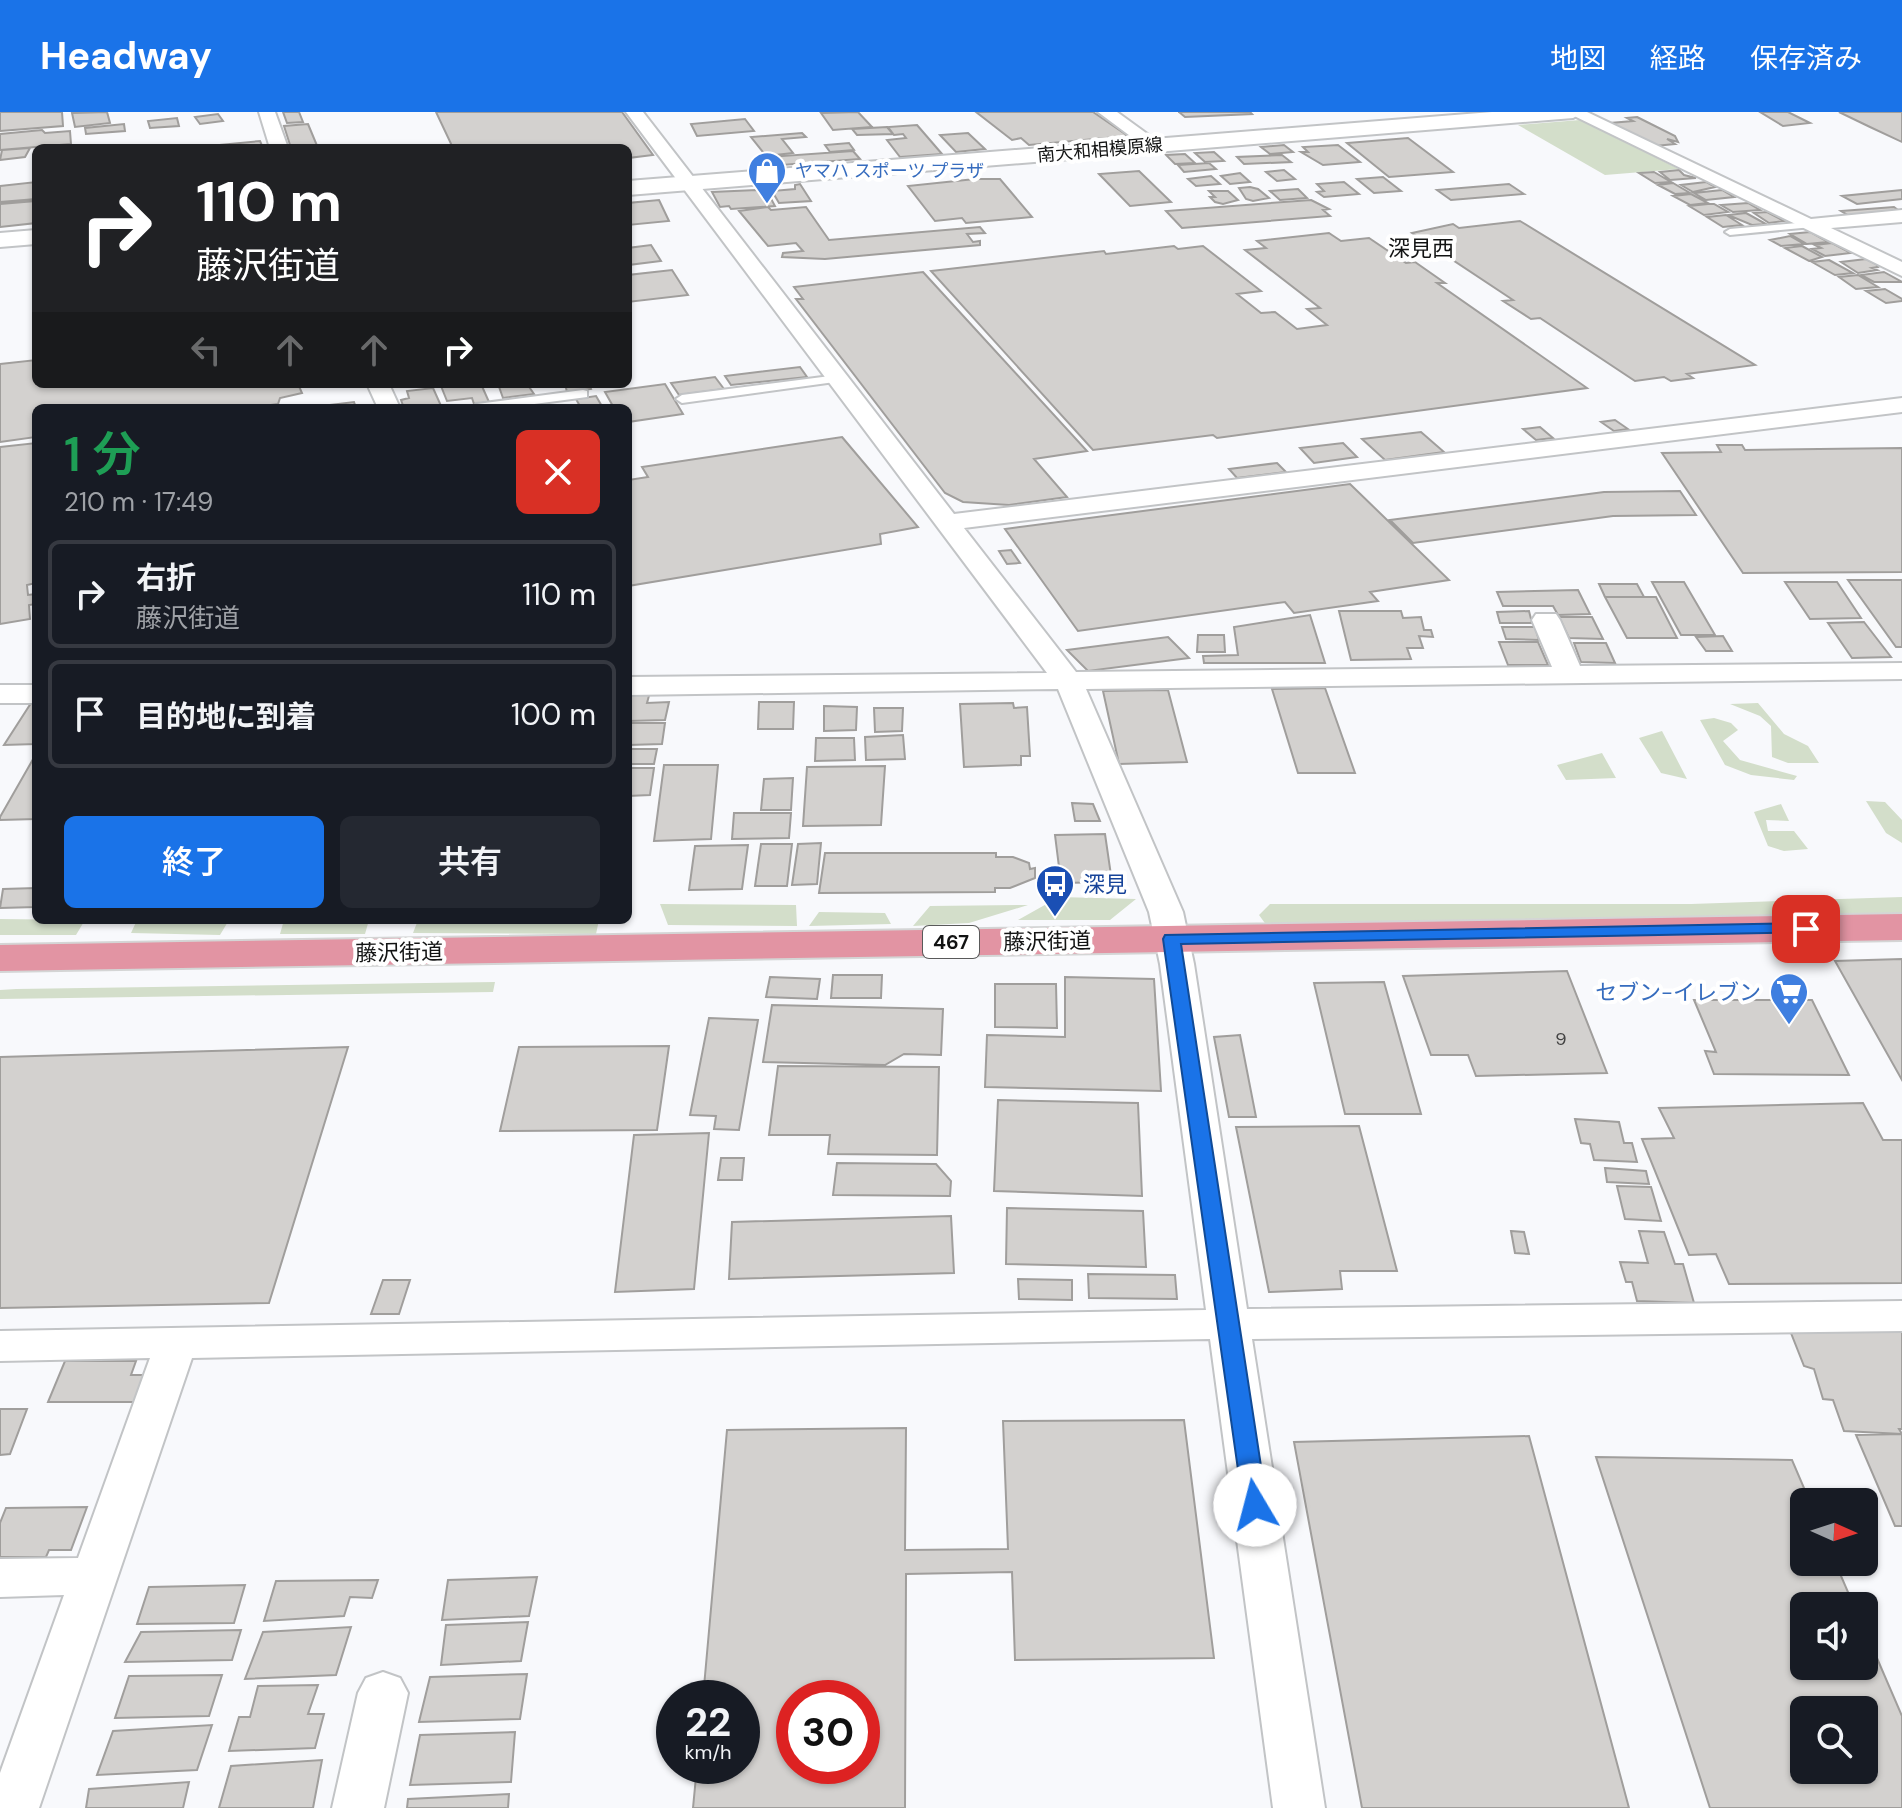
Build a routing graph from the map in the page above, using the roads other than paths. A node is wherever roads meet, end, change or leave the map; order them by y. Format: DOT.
graph roads {
  1 [pos="267,112"];
  2 [pos="634,112"];
  3 [pos="1106,112"];
  4 [pos="1573,112"];
  5 [pos="278,144"];
  6 [pos="1155,146"];
  7 [pos="689,183"];
  8 [pos="632,188"];
  9 [pos="1902,216"];
  10 [pos="1808,225"];
  11 [pos="1730,232"];
  12 [pos="32,237"];
  13 [pos="0,240"];
  14 [pos="1902,270"];
  15 [pos="838,379"];
  16 [pos="547,388"];
  17 [pos="583,394"];
  18 [pos="552,398"];
  19 [pos="682,399"];
  20 [pos="507,404"];
  21 [pos="1902,405"];
  22 [pos="948,522"];
  23 [pos="1546,620"];
  24 [pos="1902,671"];
  25 [pos="1570,675"];
  26 [pos="1069,682"];
  27 [pos="632,686"];
  28 [pos="0,694"];
  29 [pos="32,694"];
  30 [pos="1902,927"];
  31 [pos="1172,939"];
  32 [pos="0,958"];
  33 [pos="1902,1316"];
  34 [pos="1228,1324"];
  35 [pos="176,1343"];
  36 [pos="0,1346"];
  37 [pos="94,1576"];
  38 [pos="0,1578"];
  39 [pos="383,1693"];
  40 [pos="13,1808"];
  41 [pos="358,1808"];
  42 [pos="1299,1808"];
  1 -- 5 [label="street"];
  2 -- 7 [label="street"];
  3 -- 6 [label="street"];
  4 -- 6 [label="street, 南大和相模原線"];
  4 -- 10 [label="street"];
  6 -- 7 [label="street, 南大和相模原線"];
  7 -- 8 [label="street, 南大和相模原線"];
  7 -- 15 [label="street"];
  9 -- 10 [label="street"];
  10 -- 11 [label="lane"];
  10 -- 14 [label="street"];
  12 -- 13 [label="street"];
  15 -- 19 [label="lane"];
  15 -- 22 [label="street"];
  16 -- 18 [label="lane"];
  17 -- 18 [label="lane"];
  18 -- 20 [label="lane"];
  21 -- 22 [label="street"];
  22 -- 26 [label="street"];
  23 -- 25 [label="street"];
  24 -- 25 [label="street"];
  25 -- 26 [label="street"];
  26 -- 27 [label="street"];
  26 -- 31 [label="street"];
  28 -- 29 [label="street"];
  30 -- 31 [label="highway, 藤沢街道 / 467"];
  31 -- 32 [label="highway, 藤沢街道 / 467"];
  31 -- 34 [label="street"];
  33 -- 34 [label="street"];
  34 -- 35 [label="street"];
  34 -- 42 [label="street"];
  35 -- 36 [label="street"];
  35 -- 37 [label="street"];
  37 -- 38 [label="street"];
  37 -- 40 [label="street"];
  39 -- 41 [label="street"];
}
